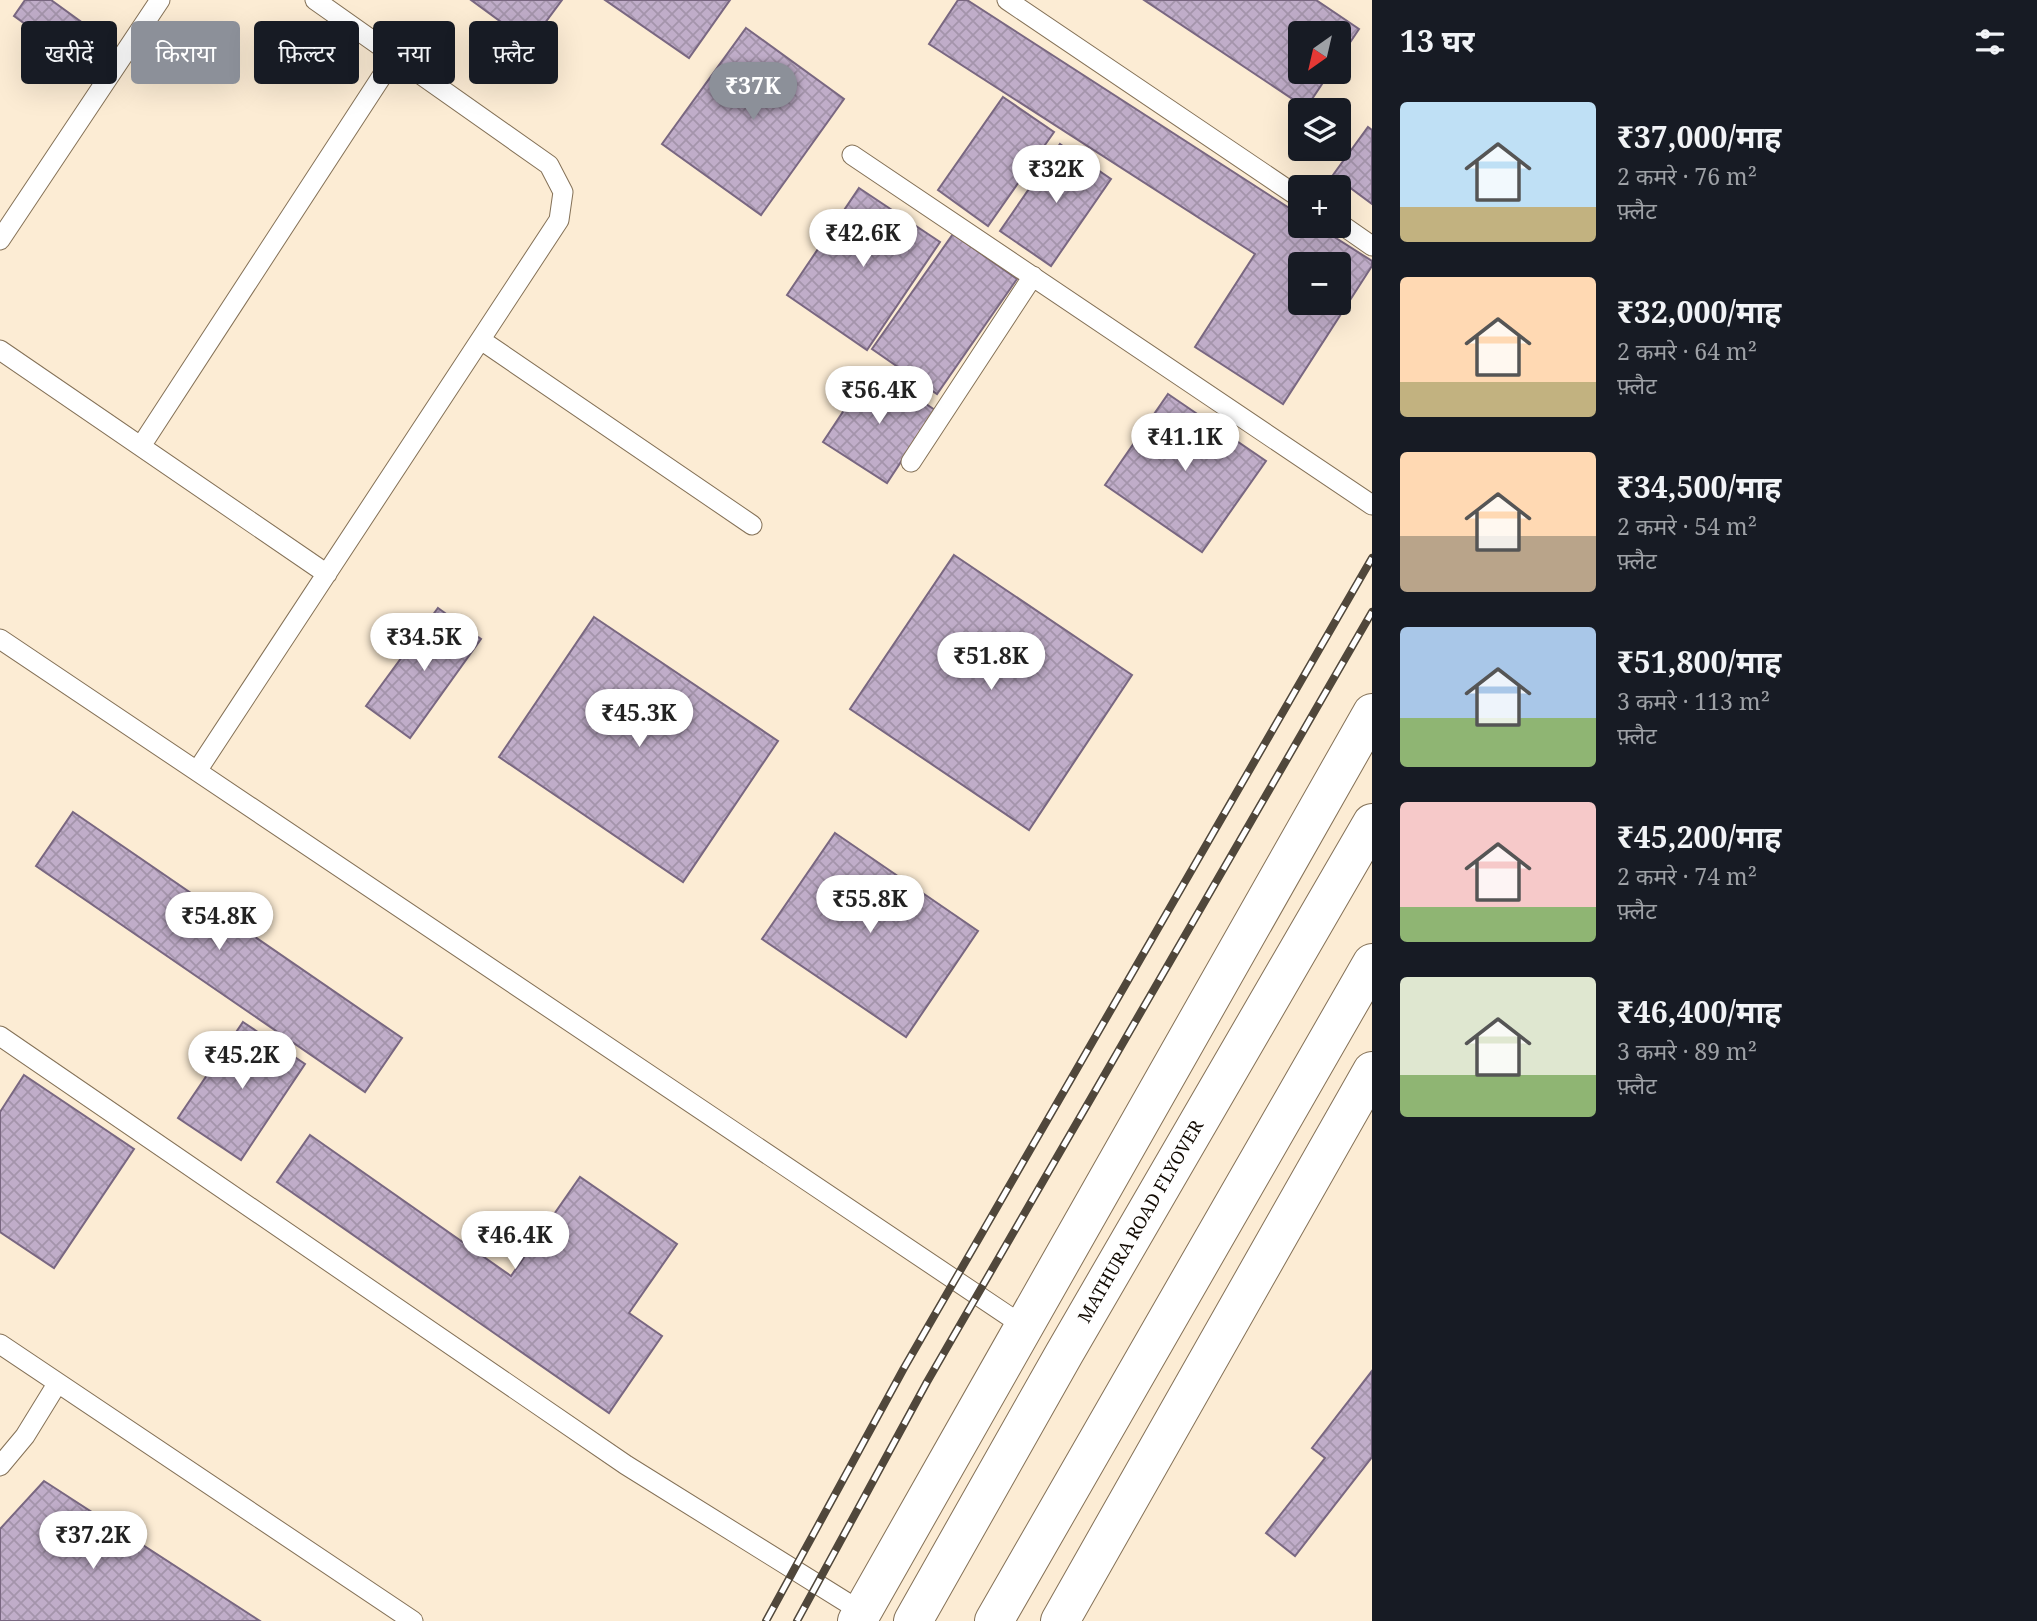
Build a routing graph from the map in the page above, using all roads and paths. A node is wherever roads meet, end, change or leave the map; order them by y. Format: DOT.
graph roads {
  1 [pos="160,0"];
  2 [pos="315,0"];
  3 [pos="1007,0"];
  4 [pos="373,41"];
  5 [pos="377,84"];
  6 [pos="435,84"];
  7 [pos="852,155"];
  8 [pos="1288,190"];
  9 [pos="1351,231"];
  10 [pos="0,240"];
  11 [pos="1372,246"];
  12 [pos="1033,276"];
  13 [pos="481,340"];
  14 [pos="0,350"];
  15 [pos="141,446"];
  16 [pos="911,462"];
  17 [pos="1372,505"];
  18 [pos="752,525"];
  19 [pos="327,574"];
  20 [pos="0,639"];
  21 [pos="1372,713"];
  22 [pos="197,771"];
  23 [pos="1372,823"];
  24 [pos="1372,963"];
  25 [pos="0,1036"];
  26 [pos="1372,1071"];
  27 [pos="1025,1327"];
  28 [pos="0,1344"];
  29 [pos="57,1384"];
  30 [pos="0,1466"];
  31 [pos="860,1616"];
  32 [pos="413,1621"];
  33 [pos="914,1621"];
  34 [pos="994,1621"];
  35 [pos="1060,1621"];
  1 -- 10 [label="lane"];
  2 -- 4 [label="lane"];
  3 -- 8 [label="lane"];
  5 -- 15 [label="lane"];
  6 -- 13 [label="lane"];
  7 -- 12 [label="lane"];
  9 -- 11 [label="lane"];
  12 -- 16 [label="lane"];
  12 -- 17 [label="lane"];
  13 -- 18 [label="lane"];
  13 -- 19 [label="lane"];
  14 -- 15 [label="lane"];
  15 -- 19 [label="lane"];
  19 -- 22 [label="lane"];
  20 -- 22 [label="lane"];
  21 -- 27 [label="main road"];
  22 -- 27 [label="lane"];
  23 -- 33 [label="main road, MATHURA ROAD FLYOVER"];
  24 -- 34 [label="main road"];
  25 -- 31 [label="lane"];
  26 -- 35 [label="main road"];
  27 -- 31 [label="main road"];
  28 -- 29 [label="lane"];
  29 -- 30 [label="lane"];
  29 -- 32 [label="lane"];
}
